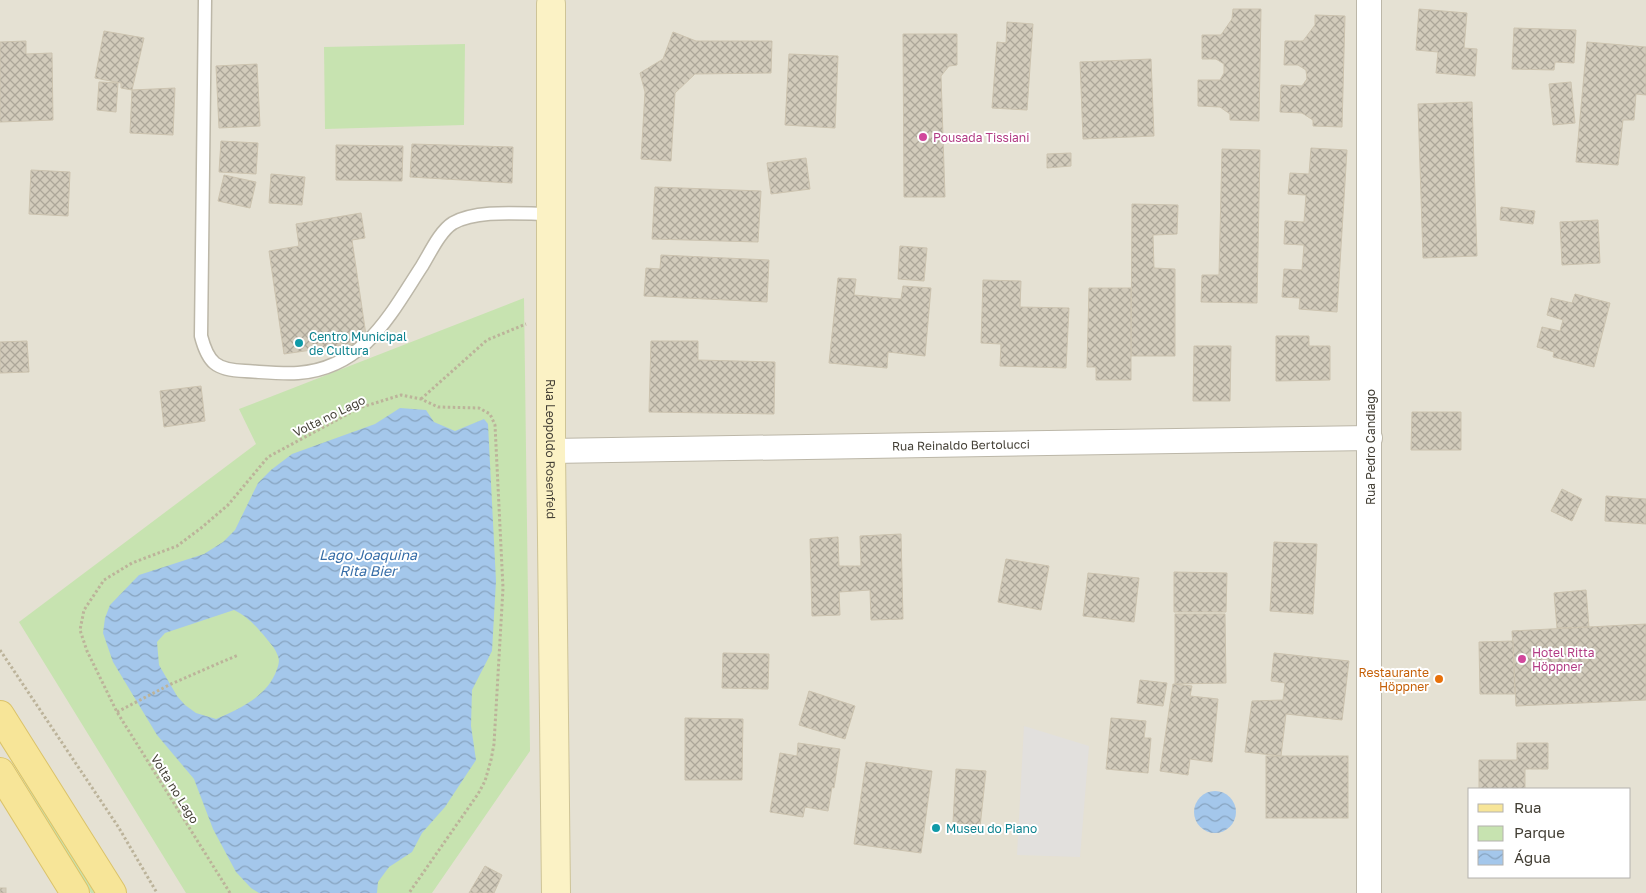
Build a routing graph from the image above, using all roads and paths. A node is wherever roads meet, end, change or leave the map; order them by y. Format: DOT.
graph roads {
  1 [pos="205,0"];
  2 [pos="1369,0"];
  3 [pos="549,1"];
  4 [pos="550,214"];
  5 [pos="551,318"];
  6 [pos="421,399"];
  7 [pos="1370,438"];
  8 [pos="551,451"];
  9 [pos="0,650"];
  10 [pos="238,655"];
  11 [pos="116,712"];
  12 [pos="0,715"];
  13 [pos="0,772"];
  14 [pos="75,893"];
  15 [pos="112,893"];
  16 [pos="157,893"];
  17 [pos="230,893"];
  18 [pos="409,893"];
  19 [pos="556,893"];
  20 [pos="1369,893"];
  1 -- 4 [label="lane"];
  2 -- 7 [label="street, Rua Pedro Candiago"];
  3 -- 4 [label="street, Rua Leopoldo Rosenfeld"];
  4 -- 5 [label="street, Rua Leopoldo Rosenfeld"];
  5 -- 6 [label="path"];
  5 -- 8 [label="street, Rua Leopoldo Rosenfeld"];
  6 -- 11 [label="path, Volta no Lago"];
  6 -- 18 [label="path, Volta no Lago"];
  7 -- 8 [label="street, Rua Reinaldo Bertolucci"];
  7 -- 20 [label="street, Rua Pedro Candiago"];
  8 -- 19 [label="street, Rua Leopoldo Rosenfeld"];
  9 -- 16 [label="path"];
  10 -- 11 [label="path"];
  11 -- 17 [label="path, Volta no Lago"];
  12 -- 15 [label="main road"];
  13 -- 14 [label="main road"];
}
